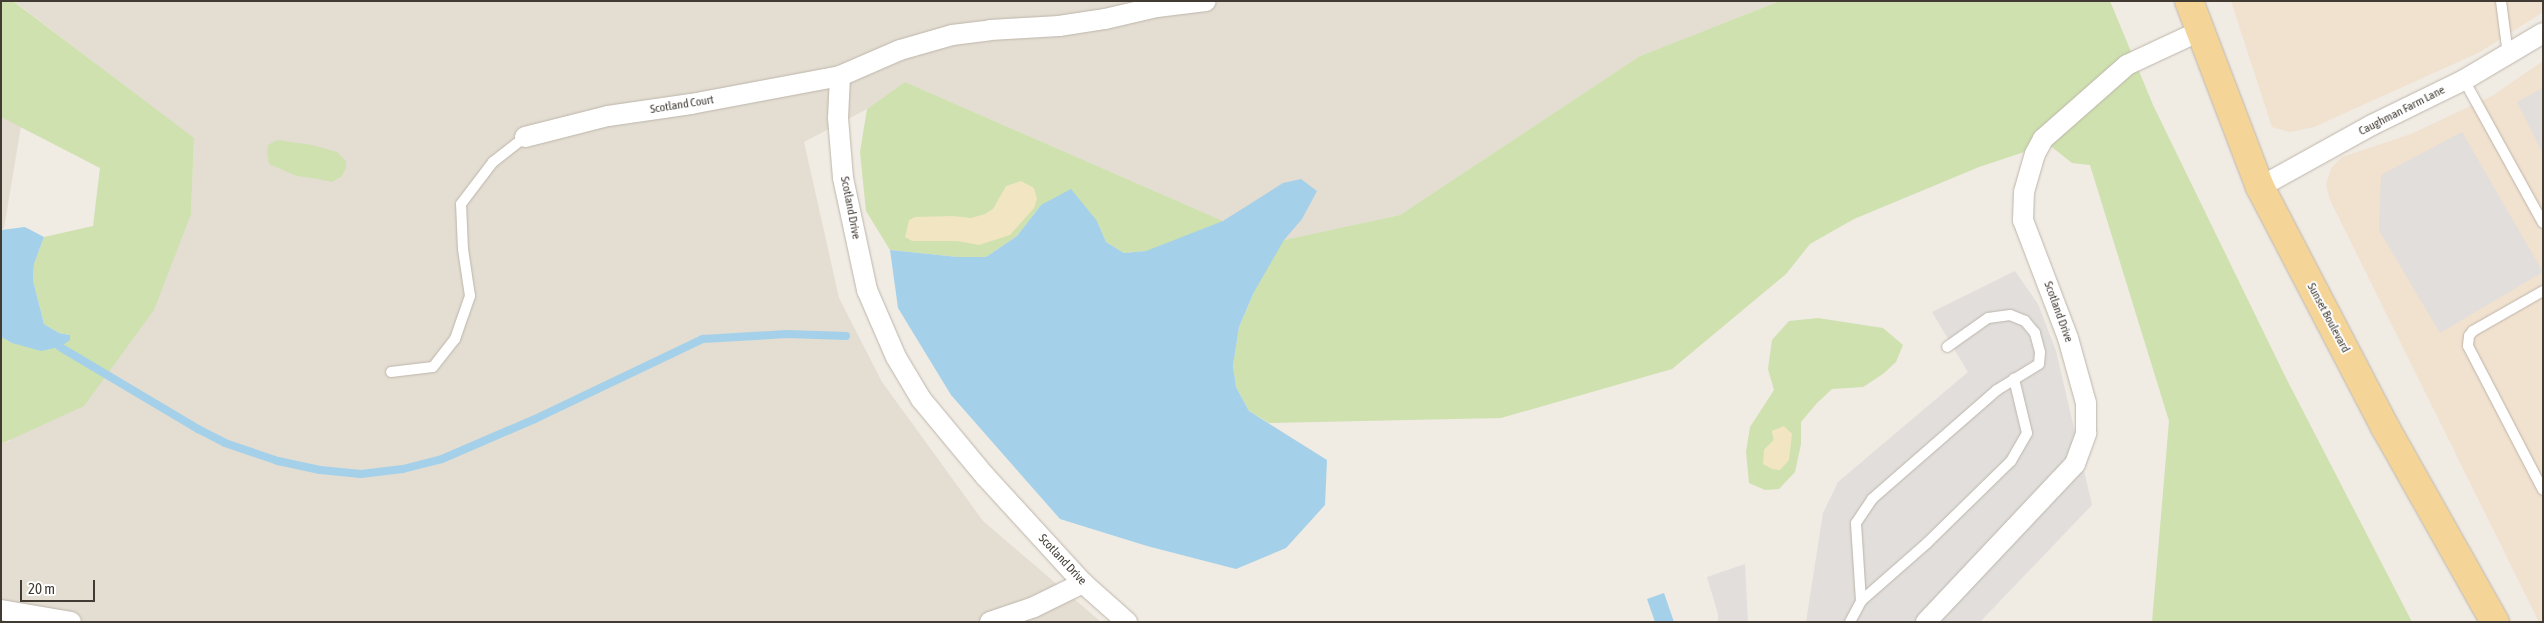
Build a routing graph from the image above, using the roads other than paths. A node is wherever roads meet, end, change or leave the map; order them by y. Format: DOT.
graph roads {
  1 [pos="1206,1"];
  2 [pos="2189,1"];
  3 [pos="2501,1"];
  4 [pos="2200,31"];
  5 [pos="2543,33"];
  6 [pos="2508,55"];
  7 [pos="840,76"];
  8 [pos="2464,80"];
  9 [pos="525,137"];
  10 [pos="2260,187"];
  11 [pos="2543,223"];
  12 [pos="2543,291"];
  13 [pos="1947,347"];
  14 [pos="391,372"];
  15 [pos="2014,378"];
  16 [pos="2543,490"];
  17 [pos="1083,583"];
  18 [pos="1861,602"];
  19 [pos="1,610"];
  20 [pos="72,622"];
  21 [pos="990,622"];
  22 [pos="1127,622"];
  23 [pos="1850,622"];
  24 [pos="1926,622"];
  25 [pos="2495,622"];
  1 -- 7 [label="street"];
  2 -- 4 [label="main road, Sunset Boulevard"];
  3 -- 6 [label="lane"];
  4 -- 10 [label="main road, Sunset Boulevard"];
  4 -- 24 [label="street, Scotland Drive"];
  5 -- 6 [label="street, Caughman Farm Lane"];
  6 -- 8 [label="street, Caughman Farm Lane"];
  7 -- 9 [label="street, Scotland Court"];
  7 -- 17 [label="street, Scotland Drive"];
  8 -- 10 [label="street, Caughman Farm Lane"];
  8 -- 11 [label="lane"];
  9 -- 14 [label="lane"];
  10 -- 25 [label="main road, Sunset Boulevard"];
  12 -- 16 [label="lane"];
  13 -- 15 [label="lane"];
  15 -- 18 [label="lane"];
  15 -- 18 [label="lane"];
  17 -- 21 [label="street"];
  17 -- 22 [label="street, Scotland Drive"];
  18 -- 23 [label="lane"];
  19 -- 20 [label="street"];
}
